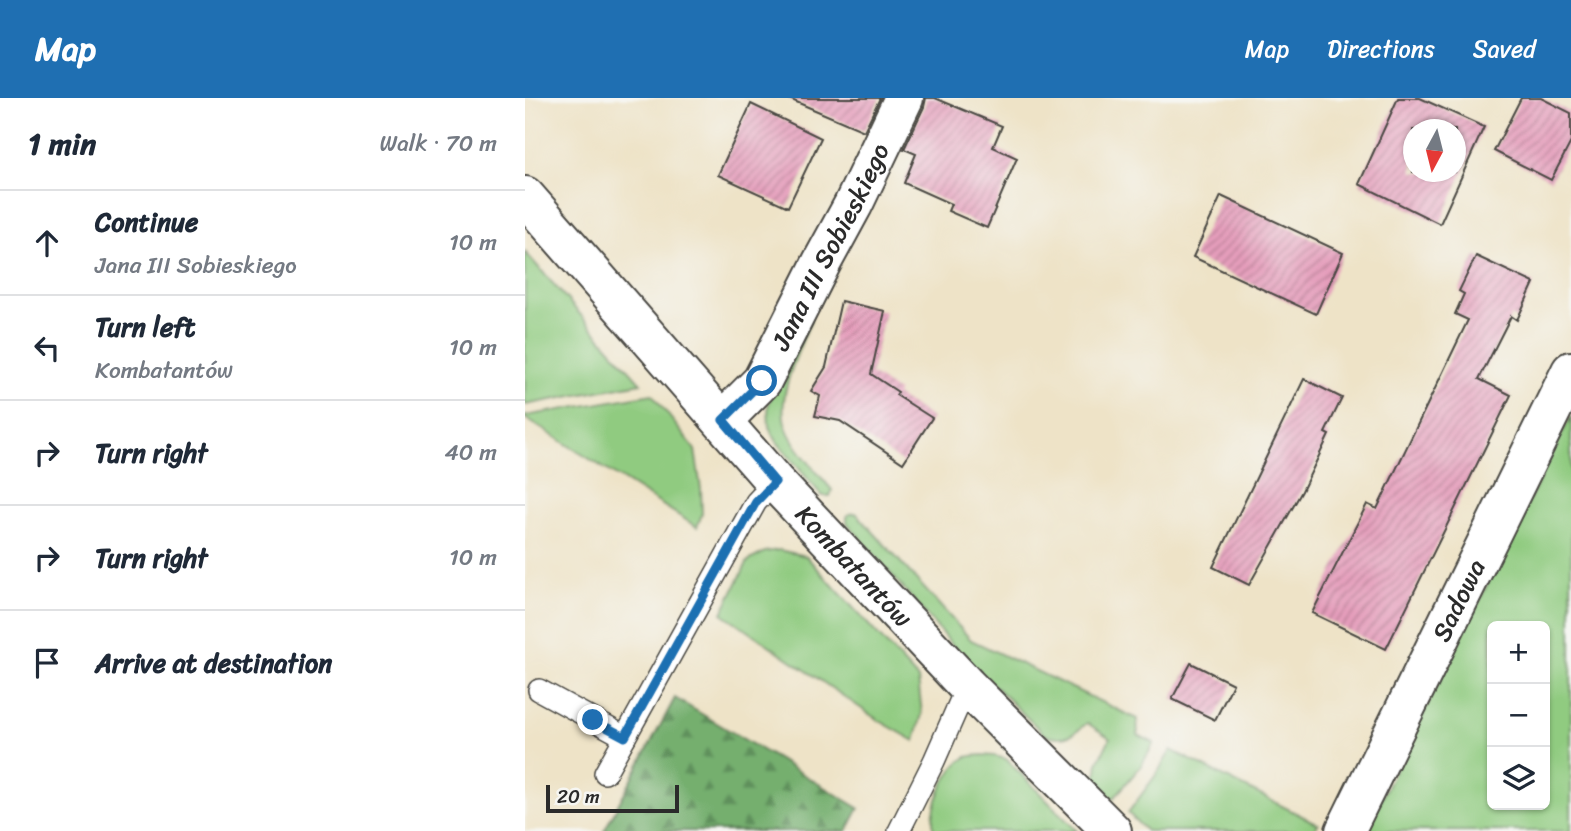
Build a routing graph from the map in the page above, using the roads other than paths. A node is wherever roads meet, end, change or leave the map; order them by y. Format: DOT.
graph roads {
  1 [pos="904,98"];
  2 [pos="525,196"];
  3 [pos="1571,370"];
  4 [pos="723,420"];
  5 [pos="775,482"];
  6 [pos="967,686"];
  7 [pos="539,690"];
  8 [pos="625,737"];
  9 [pos="605,773"];
  10 [pos="899,831"];
  11 [pos="1112,831"];
  12 [pos="1345,831"];
  1 -- 4 [label="street, Jana III Sobieskiego"];
  2 -- 4 [label="street, Kombatantów"];
  3 -- 12 [label="street, Sadowa"];
  4 -- 5 [label="street, Kombatantów"];
  5 -- 6 [label="street, Kombatantów"];
  5 -- 8 [label="lane"];
  6 -- 10 [label="lane"];
  6 -- 11 [label="street, Kombatantów"];
  7 -- 8 [label="lane"];
  8 -- 9 [label="lane"];
}
